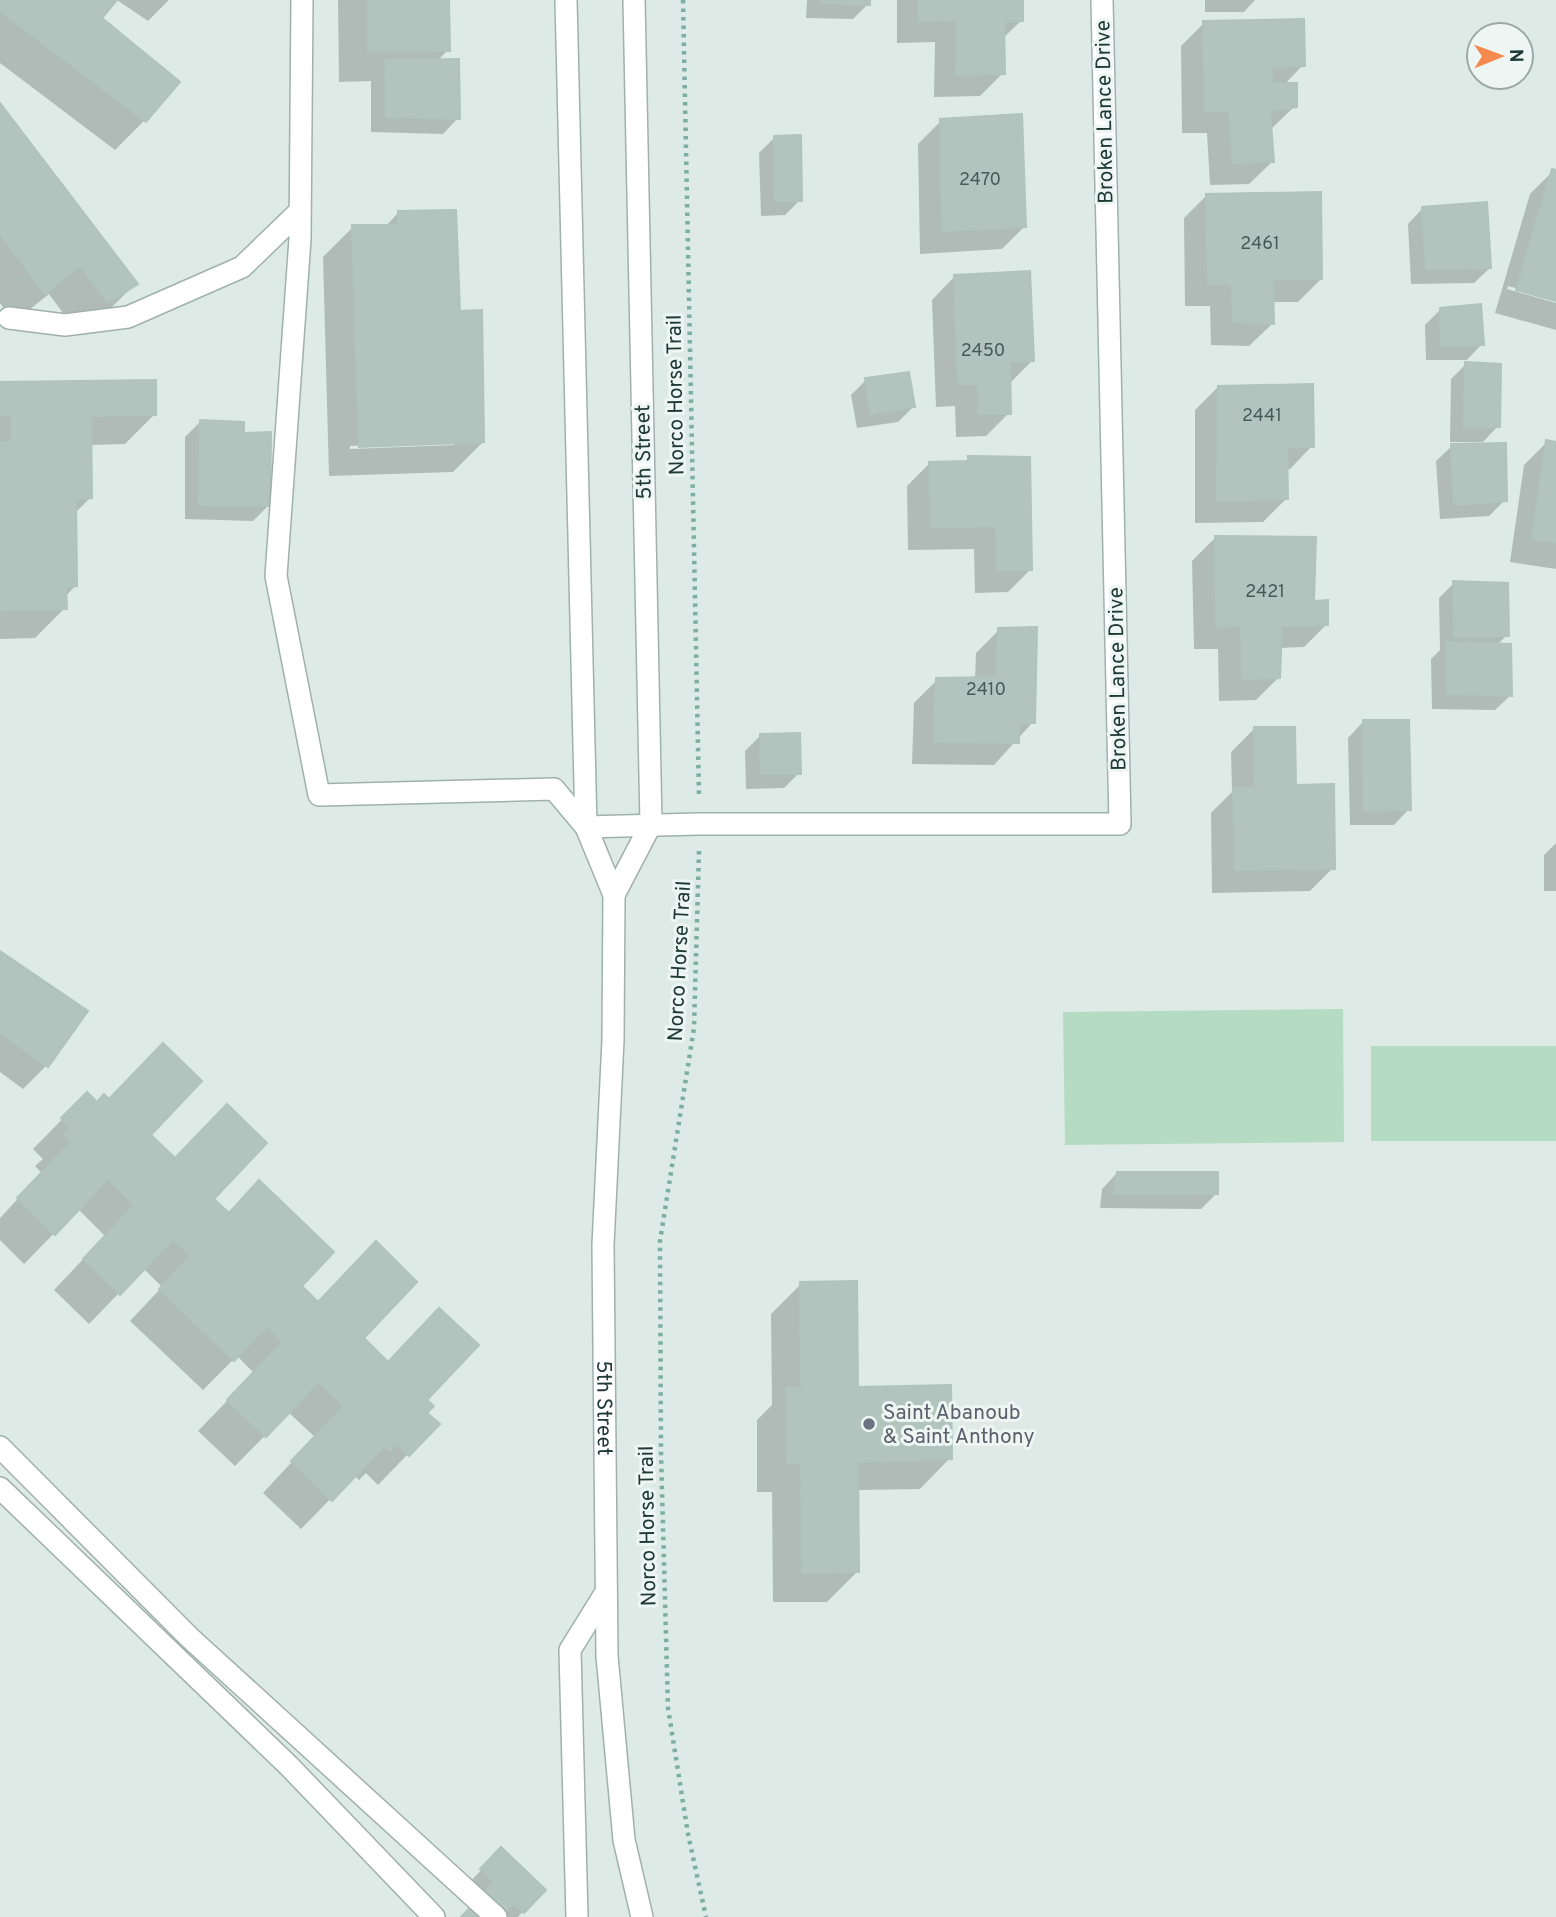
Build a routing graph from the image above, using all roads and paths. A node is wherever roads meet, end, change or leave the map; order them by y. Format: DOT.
graph roads {
  1 [pos="302,0"];
  2 [pos="566,0"];
  3 [pos="634,0"];
  4 [pos="683,0"];
  5 [pos="1102,0"];
  6 [pos="300,211"];
  7 [pos="9,318"];
  8 [pos="650,824"];
  9 [pos="698,824"];
  10 [pos="586,827"];
  11 [pos="614,895"];
  12 [pos="0,1447"];
  13 [pos="0,1488"];
  14 [pos="607,1590"];
  15 [pos="434,1917"];
  16 [pos="496,1917"];
  17 [pos="577,1917"];
  18 [pos="642,1917"];
  19 [pos="706,1917"];
  1 -- 6 [label="street"];
  2 -- 10 [label="street, 5th Street"];
  3 -- 8 [label="street, 5th Street"];
  4 -- 9 [label="path, Norco Horse Trail"];
  5 -- 9 [label="street, Broken Lance Drive"];
  6 -- 7 [label="street"];
  6 -- 10 [label="street"];
  8 -- 9 [label="street, Broken Lance Drive"];
  8 -- 10 [label="street, Broken Lance Drive"];
  8 -- 11 [label="street, 5th Street"];
  9 -- 19 [label="path, Norco Horse Trail"];
  10 -- 11 [label="street, 5th Street"];
  11 -- 14 [label="street, 5th Street"];
  12 -- 16 [label="street"];
  13 -- 15 [label="street"];
  14 -- 17 [label="street"];
  14 -- 18 [label="street, 5th Street"];
}
